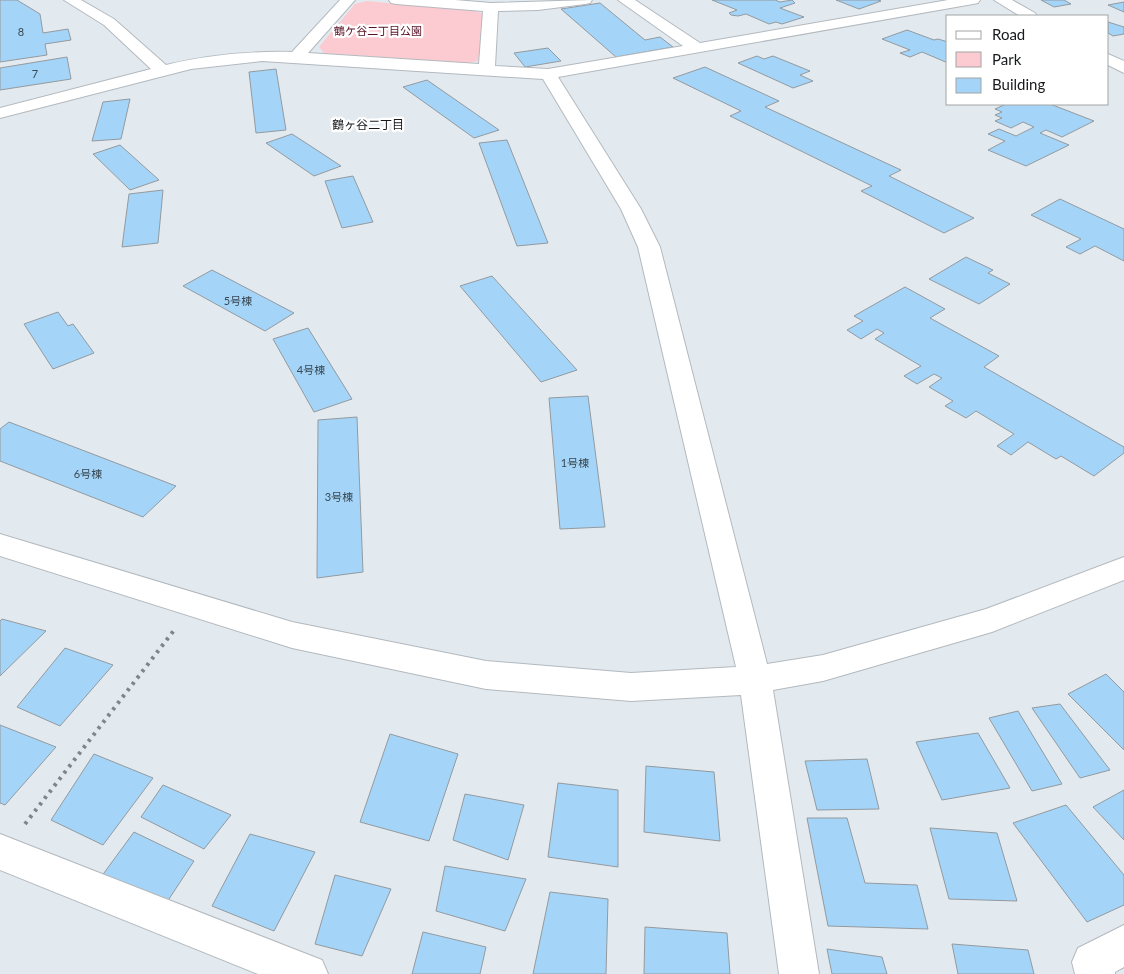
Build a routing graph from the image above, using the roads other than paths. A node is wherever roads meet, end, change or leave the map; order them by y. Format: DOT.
graph roads {
  1 [pos="71,0"];
  2 [pos="348,0"];
  3 [pos="396,0"];
  4 [pos="585,0"];
  5 [pos="625,0"];
  6 [pos="973,0"];
  7 [pos="1001,0"];
  8 [pos="490,8"];
  9 [pos="1028,15"];
  10 [pos="696,47"];
  11 [pos="296,57"];
  12 [pos="1109,60"];
  13 [pos="1124,68"];
  14 [pos="162,70"];
  15 [pos="487,71"];
  16 [pos="548,74"];
  17 [pos="0,113"];
  18 [pos="0,545"];
  19 [pos="1124,568"];
  20 [pos="755,680"];
  21 [pos="1,852"];
  22 [pos="1124,945"];
  23 [pos="308,974"];
  24 [pos="799,974"];
  25 [pos="1095,974"];
  1 -- 14 [label="street"];
  2 -- 11 [label="street"];
  3 -- 8 [label="street"];
  4 -- 8 [label="street"];
  5 -- 10 [label="street"];
  6 -- 10 [label="street"];
  7 -- 9 [label="street"];
  8 -- 15 [label="street"];
  10 -- 16 [label="street"];
  11 -- 14 [label="street"];
  11 -- 15 [label="street"];
  12 -- 13 [label="street"];
  14 -- 17 [label="street"];
  15 -- 16 [label="street"];
  16 -- 20 [label="street"];
  18 -- 20 [label="street"];
  19 -- 20 [label="street"];
  20 -- 24 [label="street"];
  21 -- 23 [label="street"];
  22 -- 25 [label="street"];
}
